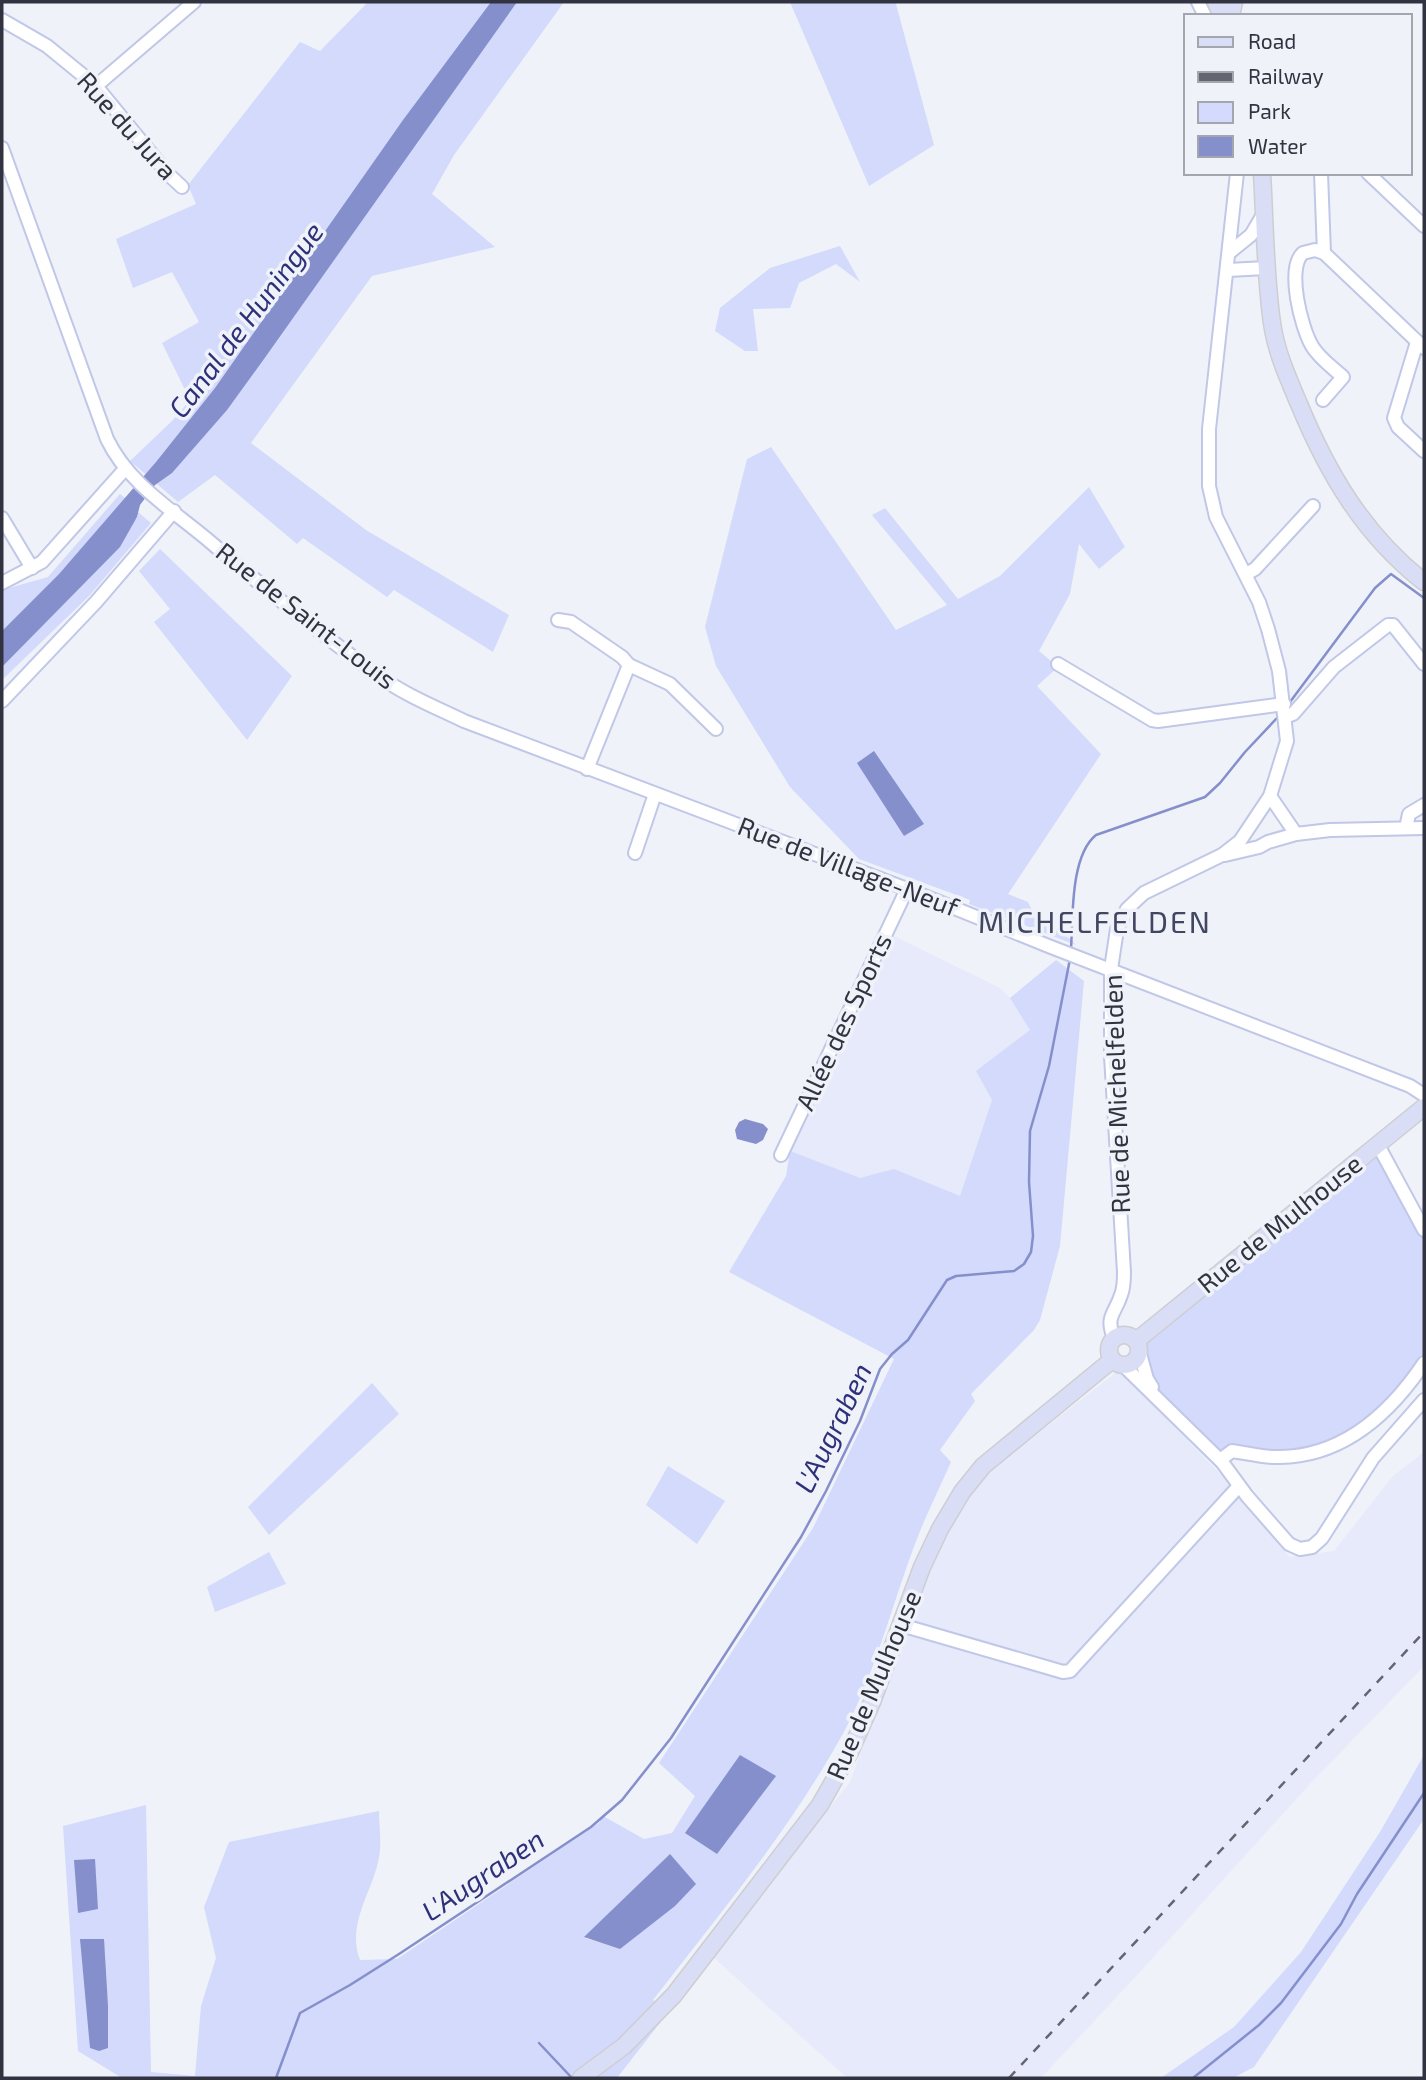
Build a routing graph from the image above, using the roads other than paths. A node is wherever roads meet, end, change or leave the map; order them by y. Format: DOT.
graph roads {
  1 [pos="194,2"];
  2 [pos="2,20"];
  3 [pos="96,86"];
  4 [pos="2,148"];
  5 [pos="1237,175"];
  6 [pos="1262,175"];
  7 [pos="1321,175"];
  8 [pos="1370,175"];
  9 [pos="7,181"];
  10 [pos="182,187"];
  11 [pos="1264,213"];
  12 [pos="1424,226"];
  13 [pos="1230,252"];
  14 [pos="1324,253"];
  15 [pos="1266,268"];
  16 [pos="1228,270"];
  17 [pos="1421,345"];
  18 [pos="1323,400"];
  19 [pos="1424,451"];
  20 [pos="128,472"];
  21 [pos="1312,506"];
  22 [pos="174,511"];
  23 [pos="2,518"];
  24 [pos="32,568"];
  25 [pos="1246,574"];
  26 [pos="1424,582"];
  27 [pos="2,583"];
  28 [pos="558,620"];
  29 [pos="1058,664"];
  30 [pos="1424,664"];
  31 [pos="629,665"];
  32 [pos="2,701"];
  33 [pos="1284,710"];
  34 [pos="464,721"];
  35 [pos="716,729"];
  36 [pos="587,769"];
  37 [pos="655,794"];
  38 [pos="1270,796"];
  39 [pos="1424,805"];
  40 [pos="1406,828"];
  41 [pos="1424,828"];
  42 [pos="1296,834"];
  43 [pos="1240,841"];
  44 [pos="1259,847"];
  45 [pos="635,853"];
  46 [pos="1222,855"];
  47 [pos="907,889"];
  48 [pos="1111,969"];
  49 [pos="1424,1096"];
  50 [pos="1424,1107"];
  51 [pos="1378,1145"];
  52 [pos="781,1154"];
  53 [pos="1424,1230"];
  54 [pos="1114,1338"];
  55 [pos="1137,1345"];
  56 [pos="1118,1363"];
  57 [pos="1424,1363"];
  58 [pos="1157,1397"];
  59 [pos="1424,1400"];
  60 [pos="1220,1460"];
  61 [pos="1239,1486"];
  62 [pos="901,1625"];
  63 [pos="581,2078"];
  1 -- 3 [label="street"];
  2 -- 3 [label="street, Rue du Jura"];
  3 -- 10 [label="street, Rue du Jura"];
  4 -- 9 [label="street, Rue de Saint-Louis"];
  5 -- 13 [label="street"];
  6 -- 11 [label="main road"];
  7 -- 14 [label="street"];
  8 -- 12 [label="street"];
  9 -- 20 [label="street, Rue de Saint-Louis"];
  11 -- 13 [label="street"];
  11 -- 15 [label="main road"];
  13 -- 16 [label="street, Rue de Michelfelden"];
  14 -- 17 [label="street"];
  14 -- 18 [label="street"];
  15 -- 16 [label="street"];
  15 -- 26 [label="main road"];
  16 -- 25 [label="street, Rue de Michelfelden"];
  17 -- 19 [label="street"];
  20 -- 22 [label="street, Rue de Saint-Louis"];
  20 -- 24 [label="street"];
  21 -- 25 [label="street"];
  22 -- 32 [label="street"];
  22 -- 34 [label="street, Rue de Saint-Louis"];
  23 -- 24 [label="street"];
  24 -- 27 [label="street"];
  25 -- 33 [label="street, Rue de Michelfelden"];
  28 -- 31 [label="street"];
  29 -- 33 [label="street"];
  30 -- 33 [label="street"];
  31 -- 35 [label="street"];
  31 -- 36 [label="street"];
  33 -- 38 [label="street, Rue de Michelfelden"];
  34 -- 36 [label="street, Rue de Village-Neuf"];
  36 -- 37 [label="street, Rue de Village-Neuf"];
  37 -- 45 [label="street"];
  37 -- 47 [label="street, Rue de Village-Neuf"];
  38 -- 42 [label="street"];
  38 -- 43 [label="street, Rue de Michelfelden"];
  39 -- 40 [label="street"];
  40 -- 41 [label="street"];
  40 -- 42 [label="street"];
  42 -- 44 [label="street"];
  43 -- 44 [label="street"];
  43 -- 46 [label="street, Rue de Michelfelden"];
  44 -- 46 [label="street"];
  46 -- 48 [label="street, Rue de Michelfelden"];
  47 -- 48 [label="street, Rue de Village-Neuf"];
  47 -- 52 [label="street, Allée des Sports"];
  48 -- 49 [label="street, Rue de Village-Neuf"];
  48 -- 54 [label="street, Rue de Michelfelden"];
  50 -- 51 [label="main road, Rue de Mulhouse"];
  51 -- 53 [label="street"];
  51 -- 55 [label="main road, Rue de Mulhouse"];
  54 -- 55 [label="main road"];
  54 -- 56 [label="main road"];
  55 -- 56 [label="main road"];
  55 -- 58 [label="street"];
  56 -- 58 [label="street"];
  56 -- 62 [label="main road, Rue de Mulhouse"];
  57 -- 60 [label="street"];
  58 -- 60 [label="street"];
  59 -- 61 [label="street"];
  60 -- 61 [label="street"];
  61 -- 62 [label="street"];
  62 -- 63 [label="main road, Rue de Mulhouse"];
}
